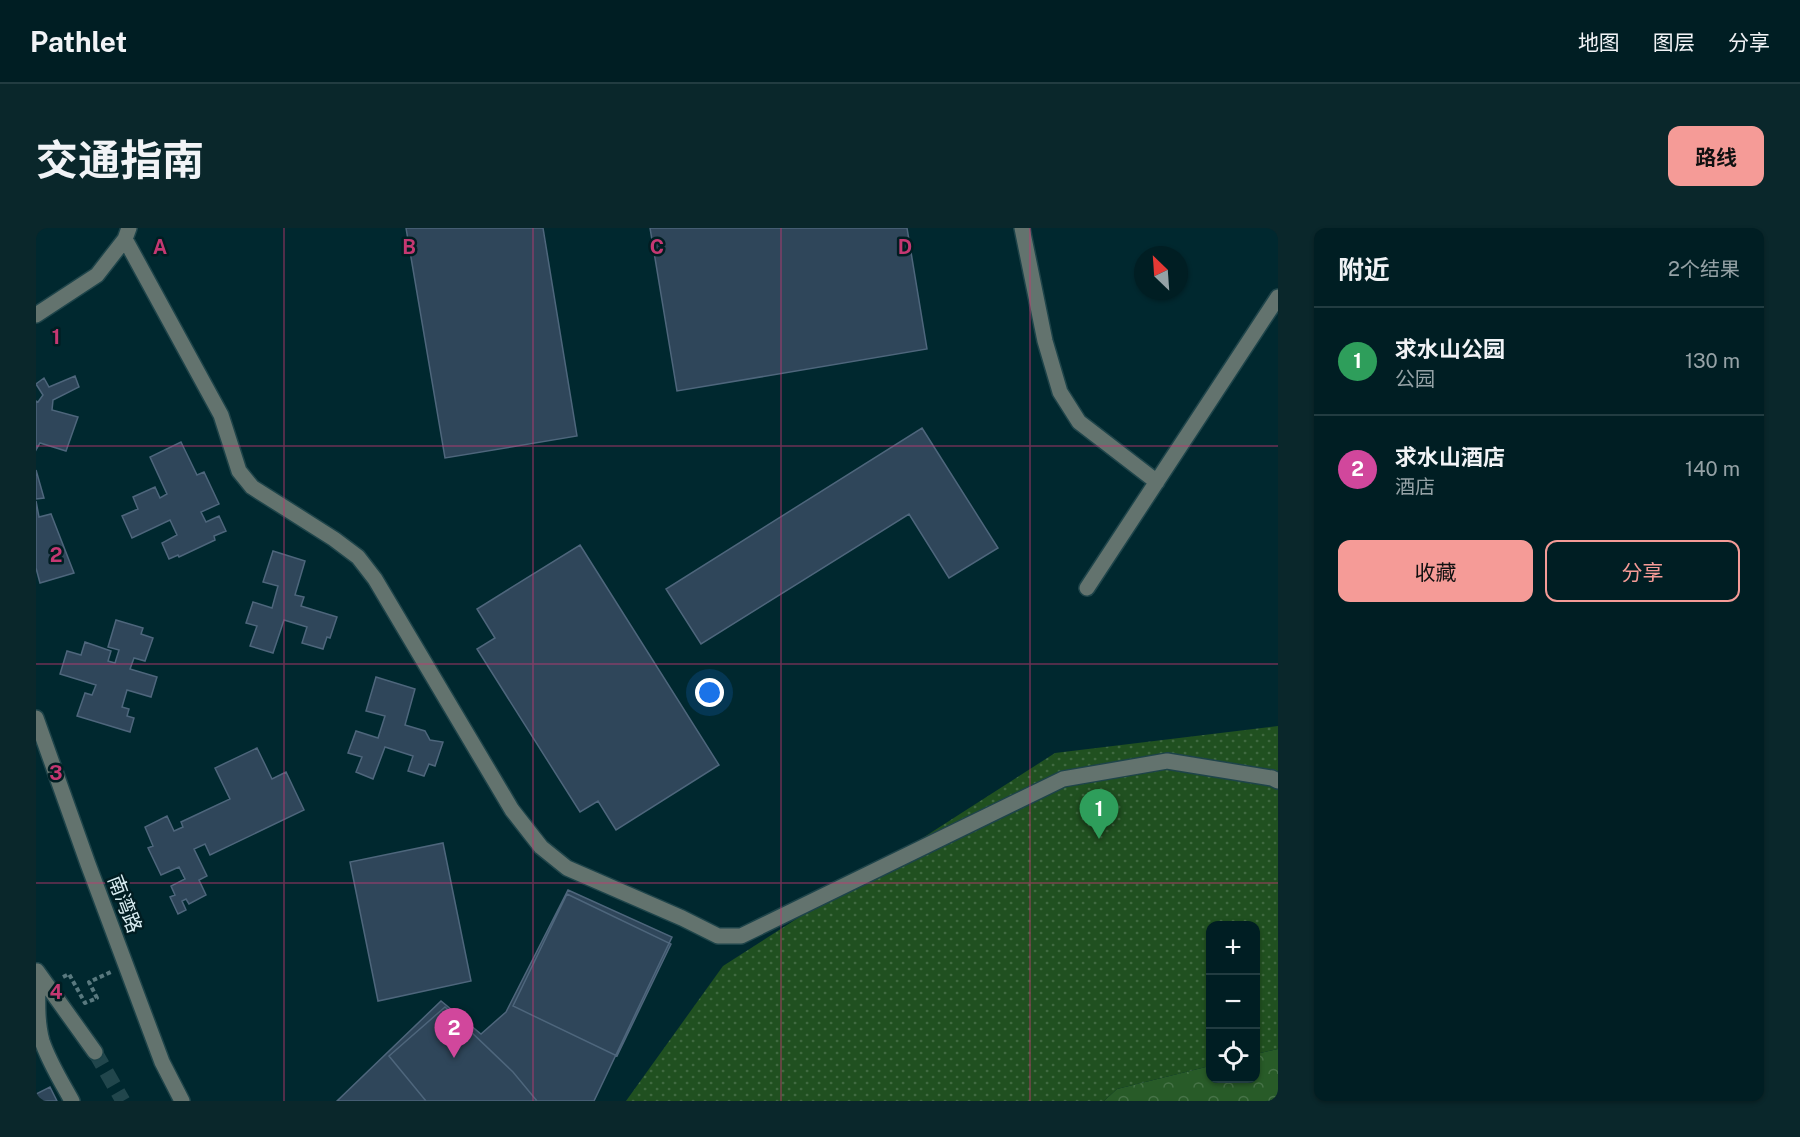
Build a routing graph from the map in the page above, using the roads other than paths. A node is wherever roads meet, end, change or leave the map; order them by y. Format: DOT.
graph roads {
  1 [pos="1022,228"];
  2 [pos="127,233"];
  3 [pos="1278,297"];
  4 [pos="36,315"];
  5 [pos="1156,482"];
  6 [pos="1087,588"];
  7 [pos="36,718"];
  8 [pos="1278,781"];
  9 [pos="39,975"];
  10 [pos="95,1052"];
  11 [pos="72,1101"];
  12 [pos="182,1101"];
  1 -- 5 [label="street"];
  2 -- 4 [label="street"];
  2 -- 8 [label="street"];
  3 -- 5 [label="street"];
  5 -- 6 [label="street"];
  7 -- 12 [label="street, 南湾路"];
  9 -- 10 [label="street"];
  9 -- 11 [label="street"];
}
